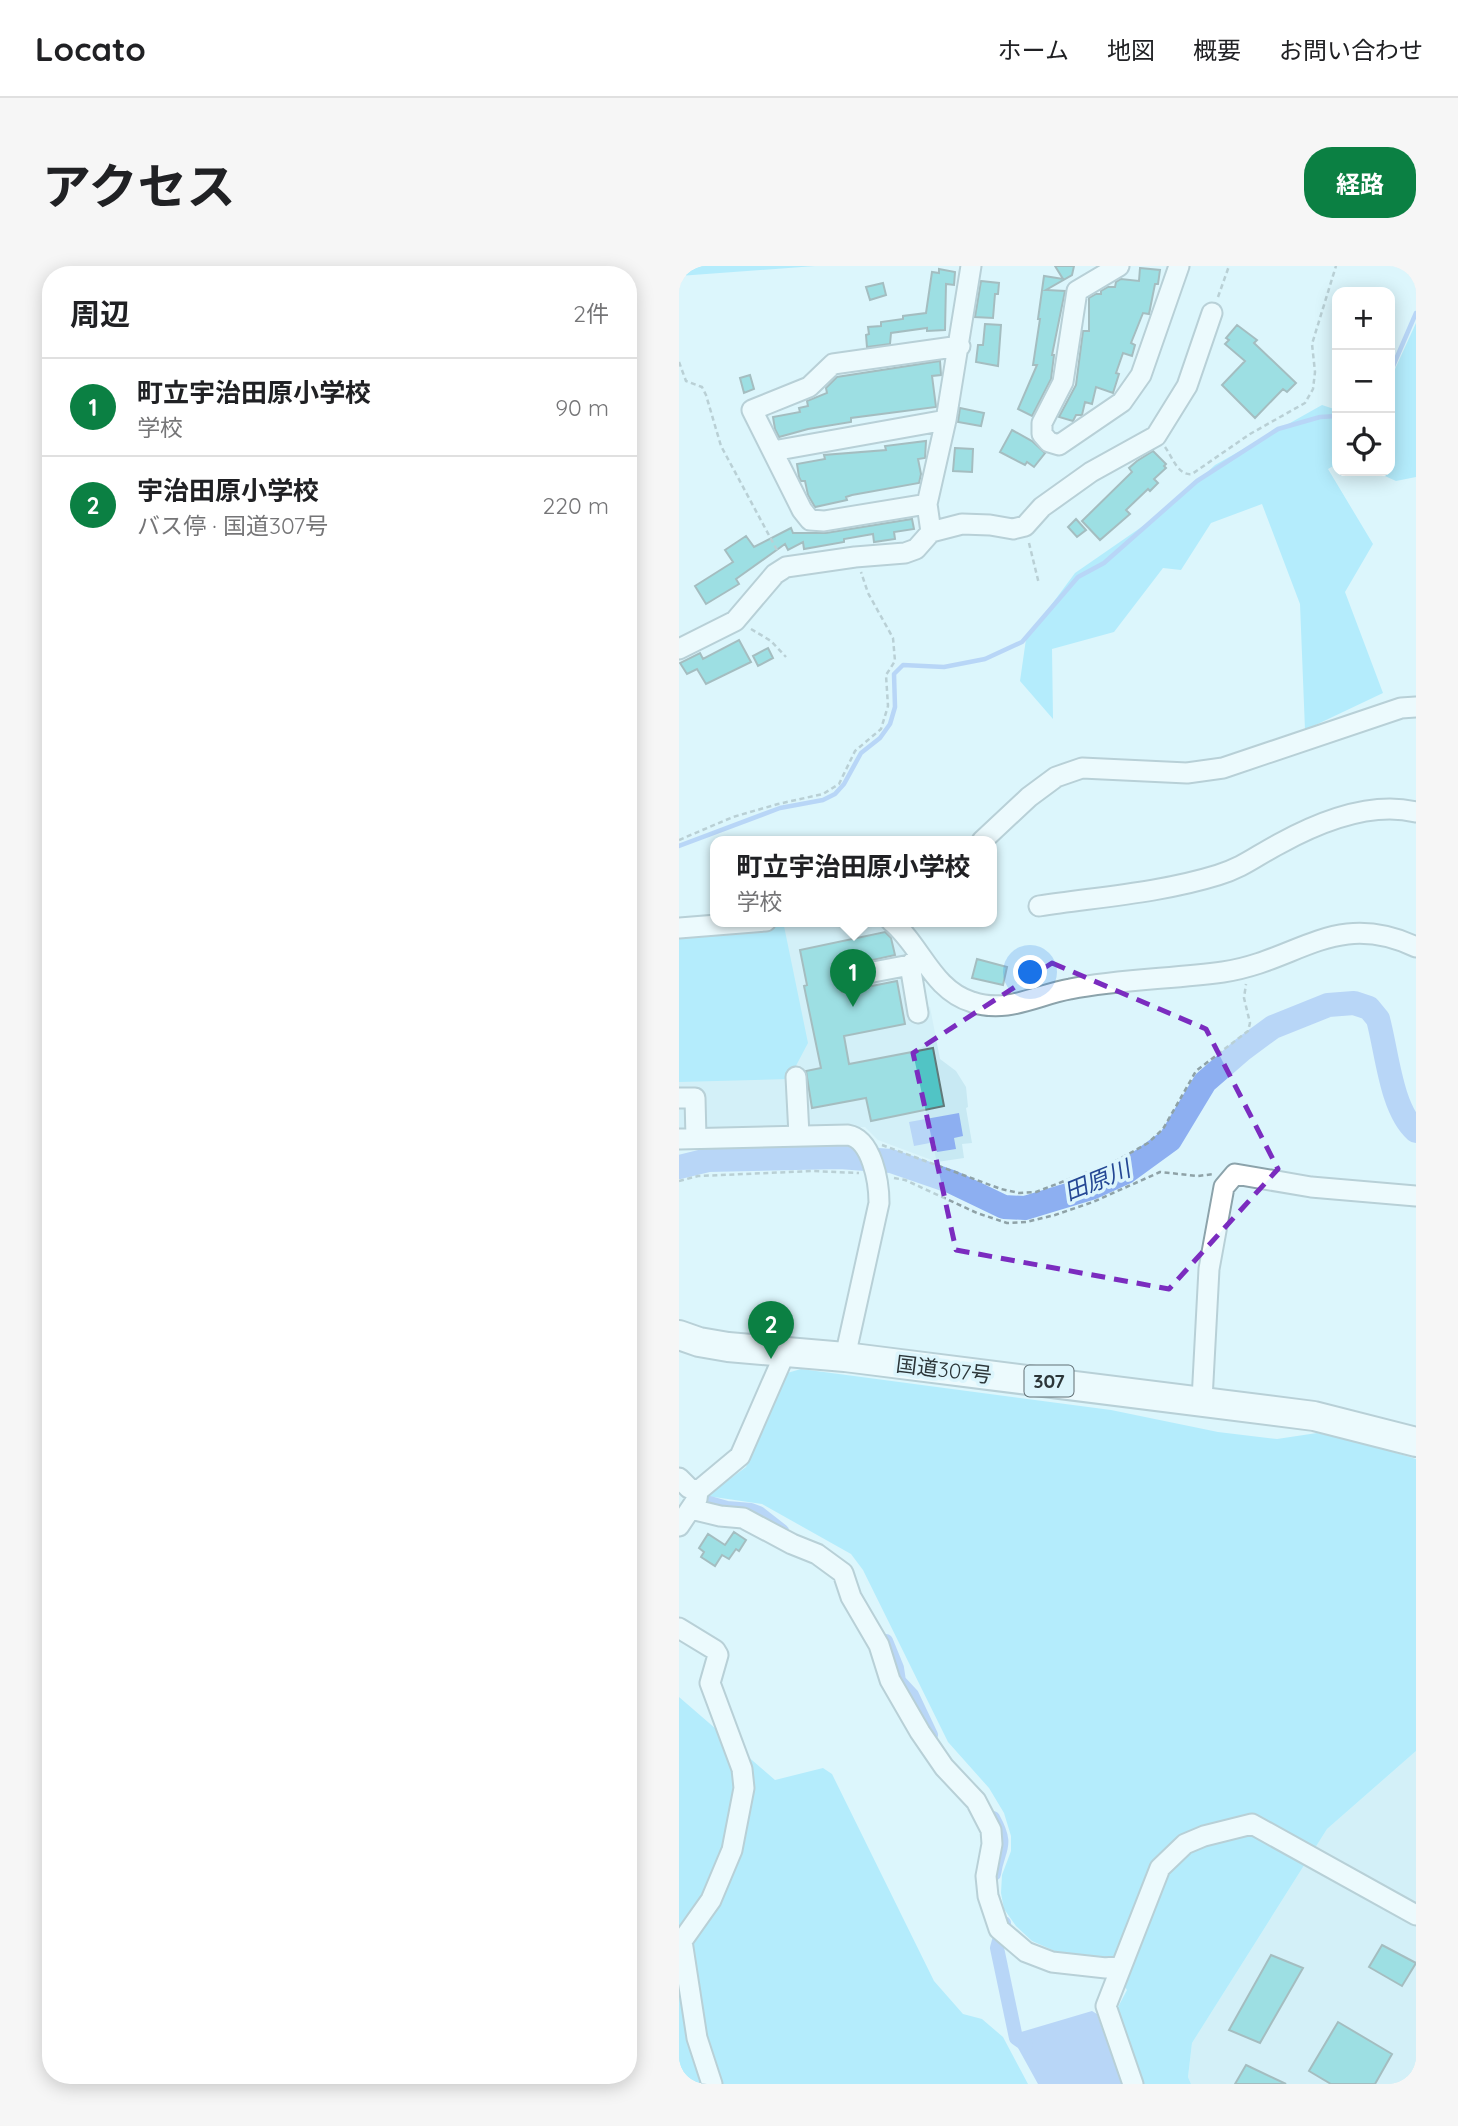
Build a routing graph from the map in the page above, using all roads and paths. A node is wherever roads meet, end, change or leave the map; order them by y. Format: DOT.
graph roads {
  1 [pos="971,266"];
  2 [pos="1119,266"];
  3 [pos="1179,266"];
  4 [pos="1229,266"];
  5 [pos="1336,266"];
  6 [pos="1212,313"];
  7 [pos="960,346"];
  8 [pos="679,362"];
  9 [pos="946,420"];
  10 [pos="1156,436"];
  11 [pos="773,452"];
  12 [pos="927,504"];
  13 [pos="1025,526"];
  14 [pos="931,532"];
  15 [pos="855,557"];
  16 [pos="786,567"];
  17 [pos="1039,584"];
  18 [pos="735,621"];
  19 [pos="679,649"];
  20 [pos="786,657"];
  21 [pos="1416,707"];
  22 [pos="1416,812"];
  23 [pos="987,836"];
  24 [pos="679,840"];
  25 [pos="1039,906"];
  26 [pos="710,926"];
  27 [pos="895,927"];
  28 [pos="679,928"];
  29 [pos="1416,947"];
  30 [pos="914,960"];
  31 [pos="1249,965"];
  32 [pos="847,977"];
  33 [pos="918,1013"];
  34 [pos="796,1077"];
  35 [pos="679,1098"];
  36 [pos="799,1135"];
  37 [pos="688,1139"];
  38 [pos="866,1148"];
  39 [pos="874,1171"];
  40 [pos="679,1181"];
  41 [pos="1224,1187"];
  42 [pos="1416,1196"];
  43 [pos="679,1335"];
  44 [pos="785,1353"];
  45 [pos="845,1357"];
  46 [pos="1202,1400"];
  47 [pos="1416,1442"];
  48 [pos="679,1479"];
  49 [pos="695,1499"];
  50 [pos="679,1526"];
  51 [pos="679,1628"];
  52 [pos="1416,1915"];
  53 [pos="1121,1966"];
  54 [pos="712,2084"];
  55 [pos="1133,2084"];
  1 -- 7 [label="street"];
  2 -- 3 [label="street"];
  4 -- 6 [label="path"];
  5 -- 10 [label="path"];
  6 -- 10 [label="street"];
  7 -- 9 [label="street"];
  7 -- 11 [label="street"];
  8 -- 16 [label="path"];
  9 -- 11 [label="street"];
  9 -- 12 [label="street"];
  10 -- 13 [label="street"];
  11 -- 12 [label="street"];
  12 -- 14 [label="street"];
  13 -- 14 [label="street"];
  13 -- 17 [label="path"];
  14 -- 15 [label="street"];
  15 -- 16 [label="street"];
  15 -- 24 [label="path"];
  16 -- 18 [label="street"];
  18 -- 19 [label="street"];
  18 -- 20 [label="path"];
  21 -- 23 [label="street"];
  22 -- 25 [label="street"];
  26 -- 28 [label="street"];
  27 -- 30 [label="street"];
  29 -- 31 [label="street"];
  30 -- 31 [label="street"];
  30 -- 32 [label="street"];
  30 -- 33 [label="street"];
  31 -- 38 [label="path"];
  34 -- 36 [label="street"];
  35 -- 37 [label="street"];
  36 -- 37 [label="street"];
  36 -- 38 [label="street"];
  38 -- 39 [label="street"];
  39 -- 40 [label="path"];
  39 -- 41 [label="path"];
  39 -- 45 [label="street"];
  41 -- 42 [label="street"];
  41 -- 46 [label="street"];
  43 -- 44 [label="highway, 国道307号 / 307"];
  44 -- 45 [label="highway, 国道307号 / 307"];
  44 -- 49 [label="street"];
  45 -- 46 [label="highway, 国道307号 / 307"];
  46 -- 47 [label="highway, 国道307号 / 307"];
  48 -- 49 [label="street"];
  49 -- 50 [label="street"];
  49 -- 53 [label="street"];
  51 -- 54 [label="street"];
  52 -- 53 [label="street"];
  53 -- 55 [label="street"];
}
